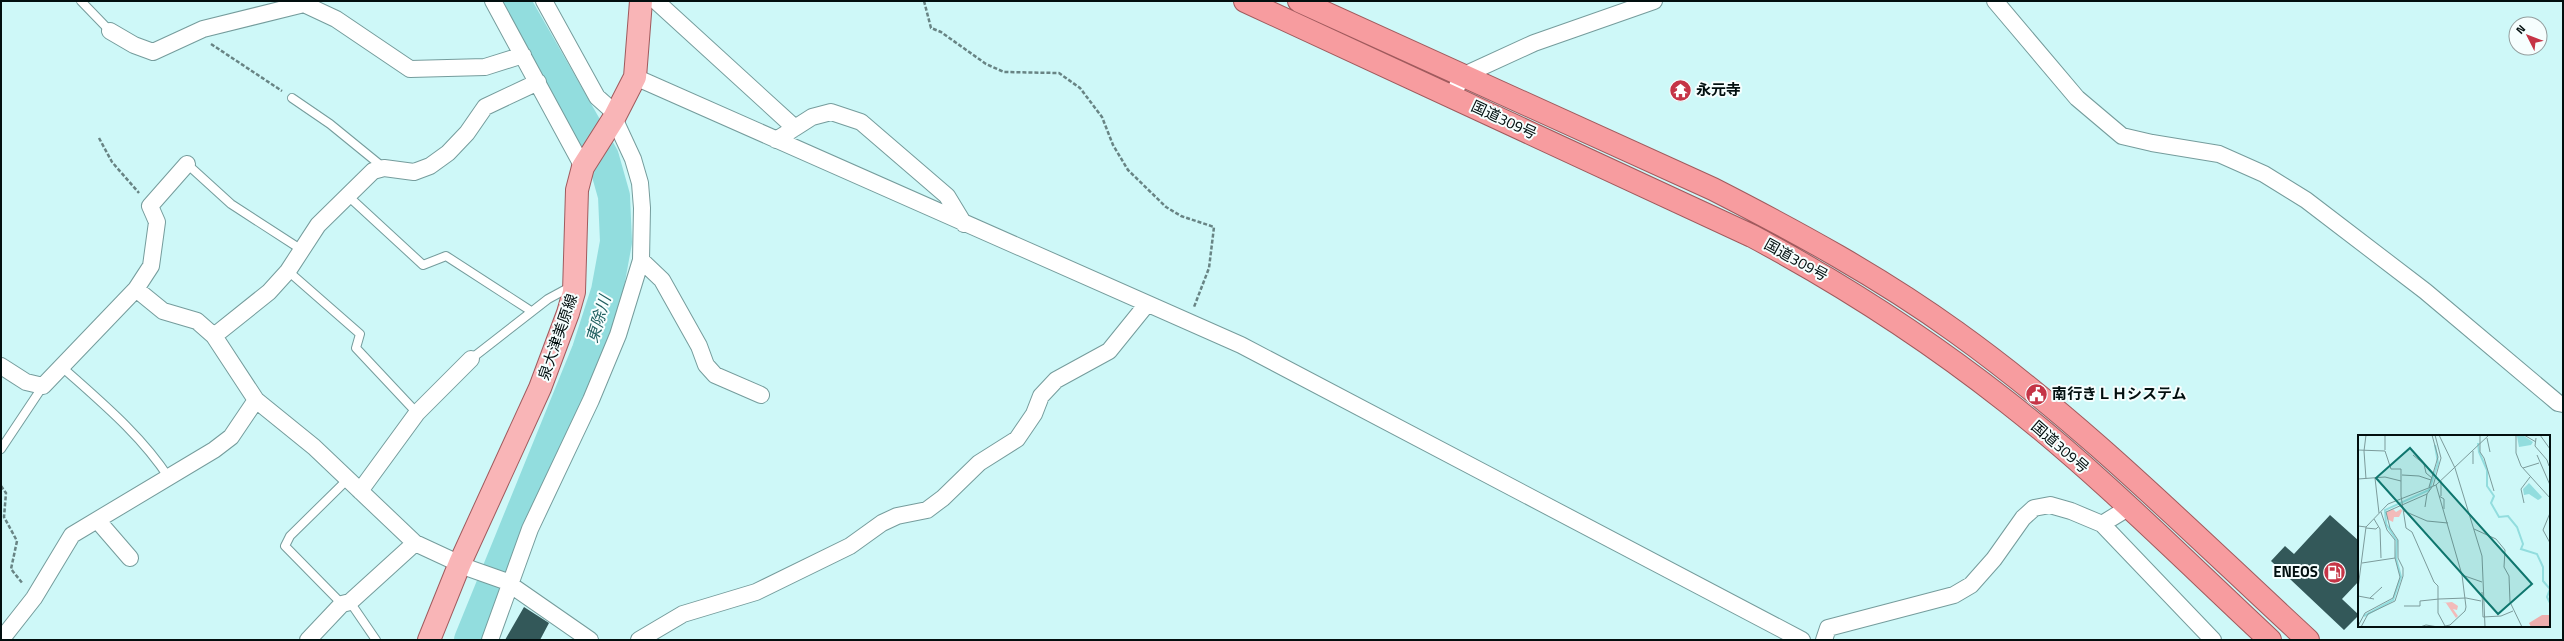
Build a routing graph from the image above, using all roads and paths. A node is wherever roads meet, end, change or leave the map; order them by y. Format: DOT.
graph roads {
  1 [pos="81,1"];
  2 [pos="493,1"];
  3 [pos="544,1"];
  4 [pos="641,1"];
  5 [pos="656,1"];
  6 [pos="924,1"];
  7 [pos="1245,1"];
  8 [pos="1298,1"];
  9 [pos="1654,1"];
  10 [pos="1995,1"];
  11 [pos="110,31"];
  12 [pos="194,33"];
  13 [pos="523,55"];
  14 [pos="1462,76"];
  15 [pos="635,77"];
  16 [pos="538,82"];
  17 [pos="1452,97"];
  18 [pos="292,98"];
  19 [pos="613,120"];
  20 [pos="795,128"];
  21 [pos="99,138"];
  22 [pos="776,140"];
  23 [pos="584,163"];
  24 [pos="187,164"];
  25 [pos="384,168"];
  26 [pos="347,195"];
  27 [pos="150,206"];
  28 [pos="964,224"];
  29 [pos="302,250"];
  30 [pos="641,260"];
  31 [pos="288,271"];
  32 [pos="574,285"];
  33 [pos="136,289"];
  34 [pos="1147,304"];
  35 [pos="531,311"];
  36 [pos="1188,322"];
  37 [pos="214,336"];
  38 [pos="471,359"];
  39 [pos="1,366"];
  40 [pos="63,368"];
  41 [pos="43,386"];
  42 [pos="761,395"];
  43 [pos="256,400"];
  44 [pos="2563,404"];
  45 [pos="417,413"];
  46 [pos="1,449"];
  47 [pos="168,478"];
  48 [pos="348,480"];
  49 [pos="1,486"];
  50 [pos="360,492"];
  51 [pos="2128,508"];
  52 [pos="98,521"];
  53 [pos="2102,524"];
  54 [pos="415,543"];
  55 [pos="130,558"];
  56 [pos="466,566"];
  57 [pos="507,583"];
  58 [pos="34,598"];
  59 [pos="346,603"];
  60 [pos="1,640"];
  61 [pos="308,640"];
  62 [pos="376,640"];
  63 [pos="429,640"];
  64 [pos="490,640"];
  65 [pos="590,640"];
  66 [pos="639,640"];
  67 [pos="1802,640"];
  68 [pos="1824,640"];
  69 [pos="2213,640"];
  70 [pos="2270,640"];
  71 [pos="2308,640"];
  1 -- 11 [label="lane"];
  2 -- 13 [label="street"];
  3 -- 19 [label="street"];
  4 -- 15 [label="main road, 泉大津美原線"];
  5 -- 20 [label="street"];
  6 -- 36 [label="path"];
  7 -- 17 [label="highway, 国道309号"];
  8 -- 14 [label="highway, 国道309号"];
  9 -- 14 [label="street"];
  10 -- 44 [label="street"];
  11 -- 12 [label="street"];
  12 -- 13 [label="street"];
  12 -- 18 [label="path"];
  13 -- 16 [label="street"];
  14 -- 17 [label="street"];
  14 -- 71 [label="highway, 国道309号"];
  15 -- 19 [label="main road, 泉大津美原線"];
  15 -- 22 [label="street"];
  16 -- 23 [label="street"];
  16 -- 25 [label="street"];
  17 -- 51 [label="highway, 国道309号"];
  18 -- 25 [label="lane"];
  19 -- 23 [label="main road, 泉大津美原線"];
  19 -- 30 [label="street"];
  20 -- 22 [label="street"];
  20 -- 28 [label="street"];
  21 -- 27 [label="path"];
  22 -- 28 [label="street"];
  23 -- 32 [label="main road, 泉大津美原線"];
  24 -- 27 [label="street"];
  24 -- 29 [label="lane"];
  25 -- 26 [label="street"];
  26 -- 29 [label="street"];
  26 -- 35 [label="lane"];
  27 -- 33 [label="street"];
  28 -- 34 [label="street"];
  29 -- 31 [label="street"];
  30 -- 42 [label="street"];
  30 -- 57 [label="street"];
  31 -- 37 [label="street"];
  31 -- 45 [label="lane"];
  32 -- 35 [label="lane"];
  32 -- 56 [label="main road, 泉大津美原線"];
  33 -- 37 [label="street"];
  33 -- 40 [label="street"];
  34 -- 36 [label="street"];
  34 -- 66 [label="street"];
  35 -- 38 [label="lane"];
  36 -- 67 [label="street"];
  37 -- 43 [label="street"];
  38 -- 45 [label="street"];
  39 -- 41 [label="street"];
  40 -- 41 [label="street"];
  40 -- 47 [label="lane"];
  41 -- 46 [label="lane"];
  43 -- 47 [label="street"];
  43 -- 48 [label="street"];
  45 -- 50 [label="street"];
  47 -- 52 [label="street"];
  48 -- 50 [label="street"];
  48 -- 59 [label="lane"];
  49 -- 58 [label="path"];
  50 -- 54 [label="street"];
  51 -- 53 [label="street"];
  51 -- 70 [label="highway, 国道309号"];
  52 -- 55 [label="street"];
  52 -- 58 [label="street"];
  53 -- 68 [label="street"];
  53 -- 69 [label="street"];
  54 -- 56 [label="street"];
  54 -- 59 [label="street"];
  56 -- 57 [label="street"];
  56 -- 63 [label="main road, 泉大津美原線"];
  57 -- 64 [label="street"];
  57 -- 65 [label="street"];
  58 -- 60 [label="street"];
  59 -- 61 [label="street"];
  59 -- 62 [label="lane"];
}
